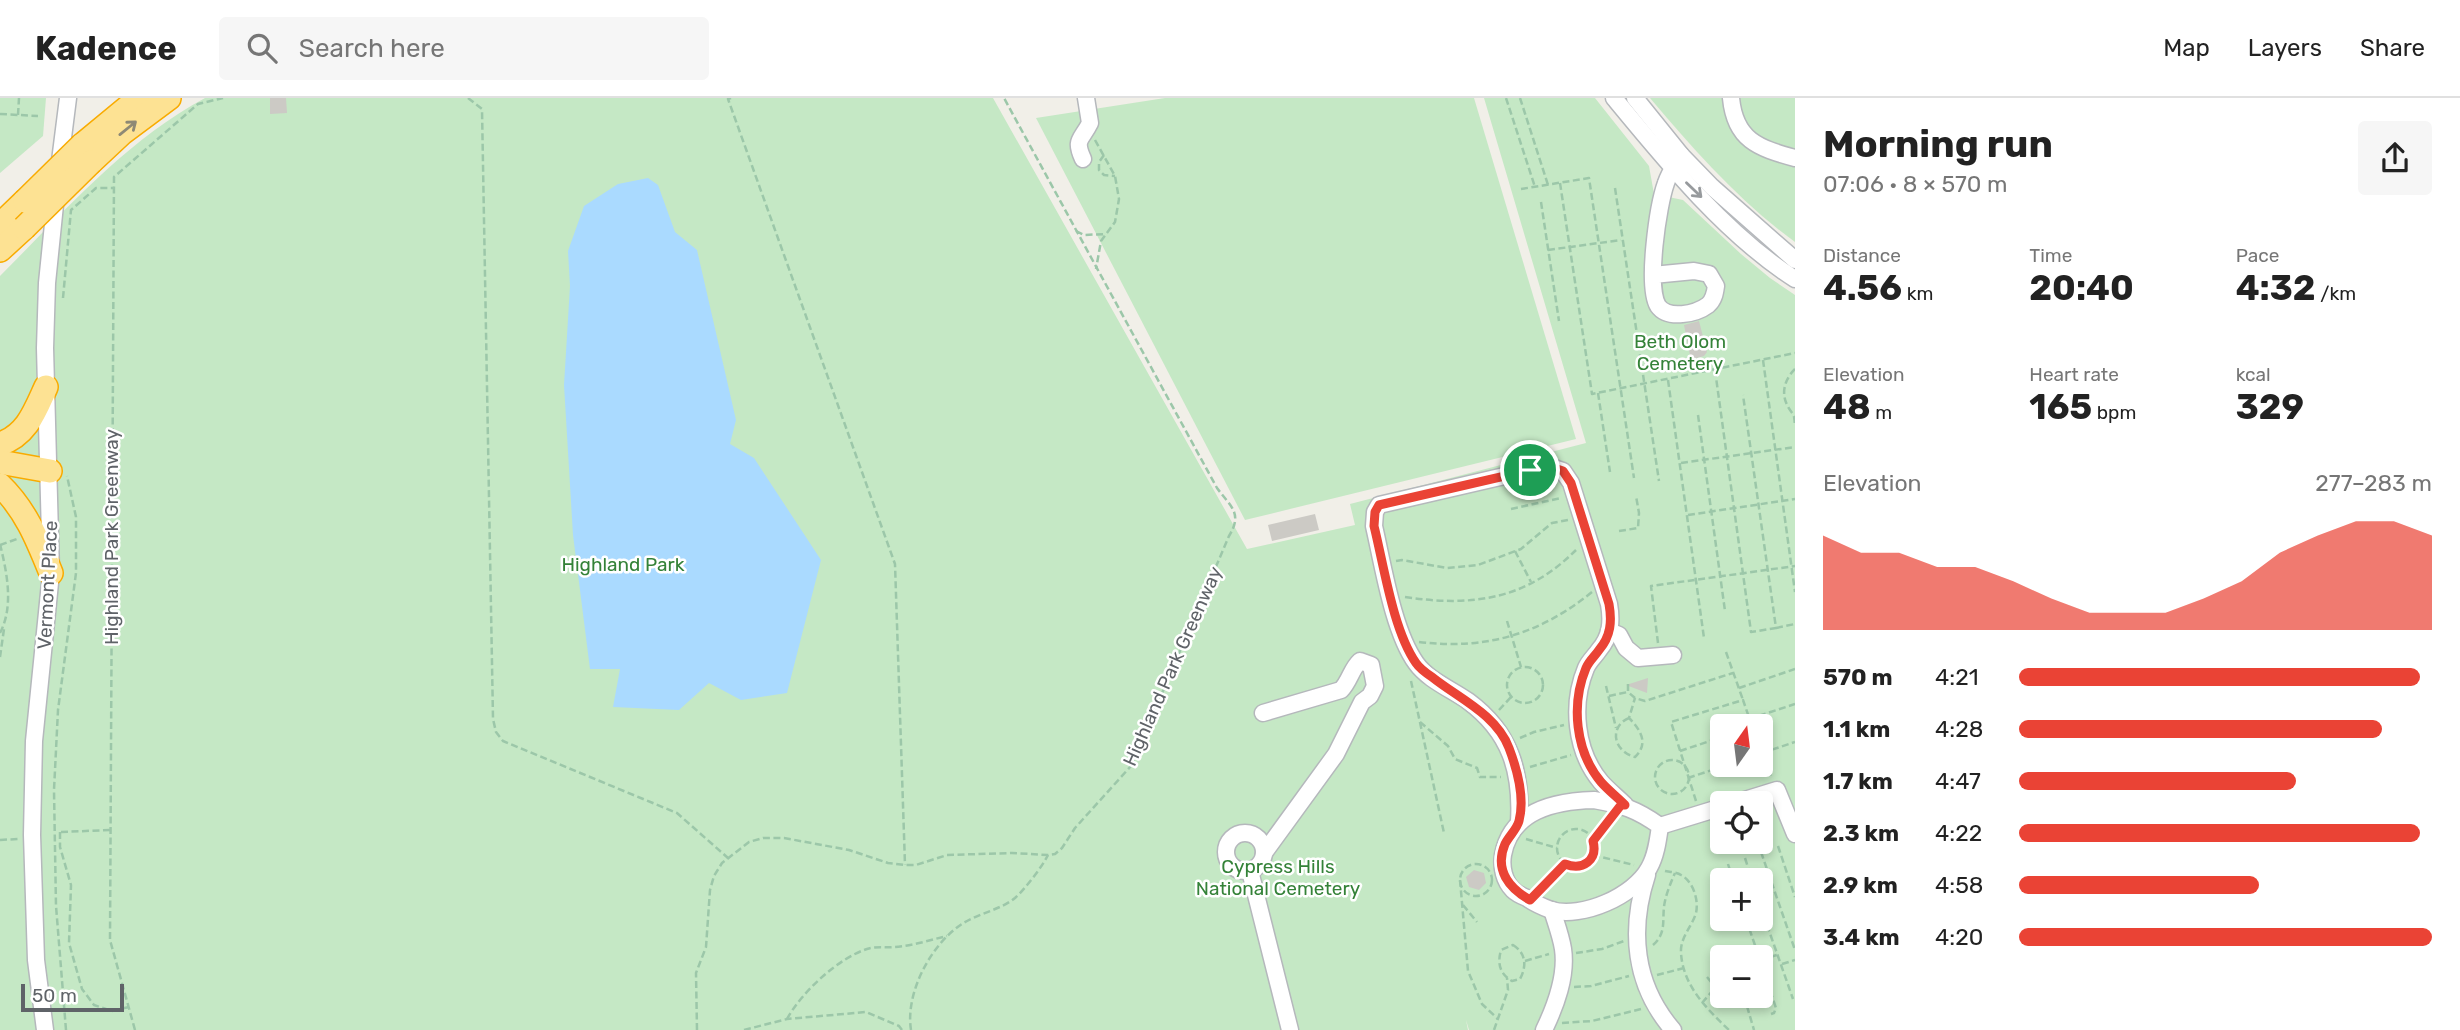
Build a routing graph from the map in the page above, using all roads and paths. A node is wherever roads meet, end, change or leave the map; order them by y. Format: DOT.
graph roads {
  1 [pos="19,98"];
  2 [pos="68,98"];
  3 [pos="117,98"];
  4 [pos="139,98"];
  5 [pos="169,98"];
  6 [pos="223,98"];
  7 [pos="468,98"];
  8 [pos="731,98"];
  9 [pos="1004,98"];
  10 [pos="1086,98"];
  11 [pos="1506,98"];
  12 [pos="1520,98"];
  13 [pos="1614,98"];
  14 [pos="1635,98"];
  15 [pos="1731,98"];
  16 [pos="0,114"];
  17 [pos="18,115"];
  18 [pos="38,116"];
  19 [pos="1090,123"];
  20 [pos="86,153"];
  21 [pos="1104,155"];
  22 [pos="1681,155"];
  23 [pos="1795,158"];
  24 [pos="1083,159"];
  25 [pos="1672,169"];
  26 [pos="1115,176"];
  27 [pos="1560,183"];
  28 [pos="1548,185"];
  29 [pos="1535,187"];
  30 [pos="114,188"];
  31 [pos="1615,188"];
  32 [pos="1521,189"];
  33 [pos="1541,202"];
  34 [pos="71,210"];
  35 [pos="0,225"];
  36 [pos="1074,229"];
  37 [pos="1106,234"];
  38 [pos="1623,239"];
  39 [pos="1599,243"];
  40 [pos="1570,247"];
  41 [pos="0,250"];
  42 [pos="1548,250"];
  43 [pos="1795,260"];
  44 [pos="1096,270"];
  45 [pos="1653,275"];
  46 [pos="1795,278"];
  47 [pos="1559,321"];
  48 [pos="1795,353"];
  49 [pos="1763,360"];
  50 [pos="1795,369"];
  51 [pos="1715,370"];
  52 [pos="1668,380"];
  53 [pos="1645,385"];
  54 [pos="46,387"];
  55 [pos="1621,389"];
  56 [pos="1598,393"];
  57 [pos="1743,395"];
  58 [pos="1698,415"];
  59 [pos="1794,416"];
  60 [pos="1795,425"];
  61 [pos="0,446"];
  62 [pos="1795,447"];
  63 [pos="1775,450"];
  64 [pos="1751,453"];
  65 [pos="1727,457"];
  66 [pos="1704,460"];
  67 [pos="0,462"];
  68 [pos="1681,463"];
  69 [pos="49,465"];
  70 [pos="1610,472"];
  71 [pos="1634,478"];
  72 [pos="1659,481"];
  73 [pos="0,485"];
  74 [pos="1574,495"];
  75 [pos="1636,496"];
  76 [pos="1795,499"];
  77 [pos="1782,501"];
  78 [pos="1759,504"];
  79 [pos="1734,508"];
  80 [pos="1511,509"];
  81 [pos="1711,511"];
  82 [pos="1688,515"];
  83 [pos="1581,516"];
  84 [pos="1619,531"];
  85 [pos="1588,537"];
  86 [pos="0,544"];
  87 [pos="1515,551"];
  88 [pos="1394,561"];
  89 [pos="1793,566"];
  90 [pos="1768,570"];
  91 [pos="51,573"];
  92 [pos="1743,573"];
  93 [pos="1720,576"];
  94 [pos="1697,580"];
  95 [pos="1532,583"];
  96 [pos="1602,583"];
  97 [pos="1795,592"];
  98 [pos="1391,595"];
  99 [pos="1725,611"];
  100 [pos="1507,621"];
  101 [pos="1795,624"];
  102 [pos="4,626"];
  103 [pos="1776,628"];
  104 [pos="1609,631"];
  105 [pos="0,634"];
  106 [pos="1512,636"];
  107 [pos="1704,638"];
  108 [pos="1403,639"];
  109 [pos="1726,652"];
  110 [pos="1666,656"];
  111 [pos="0,657"];
  112 [pos="1521,667"];
  113 [pos="1795,669"];
  114 [pos="1733,673"];
  115 [pos="1409,675"];
  116 [pos="1628,684"];
  117 [pos="1606,686"];
  118 [pos="1739,688"];
  119 [pos="1628,692"];
  120 [pos="1609,696"];
  121 [pos="1511,697"];
  122 [pos="1635,698"];
  123 [pos="1743,700"];
  124 [pos="1795,704"];
  125 [pos="1263,713"];
  126 [pos="1747,714"];
  127 [pos="1764,714"];
  128 [pos="1629,718"];
  129 [pos="1490,720"];
  130 [pos="1419,722"];
  131 [pos="1578,723"];
  132 [pos="1616,729"];
  133 [pos="1710,741"];
  134 [pos="1795,742"];
  135 [pos="1508,744"];
  136 [pos="1773,748"];
  137 [pos="1680,751"];
  138 [pos="1584,754"];
  139 [pos="1685,768"];
  140 [pos="1710,771"];
  141 [pos="1517,772"];
  142 [pos="1772,777"];
  143 [pos="1688,778"];
  144 [pos="1777,790"];
  145 [pos="1773,791"];
  146 [pos="55,800"];
  147 [pos="1623,805"];
  148 [pos="1710,811"];
  149 [pos="1701,814"];
  150 [pos="1660,827"];
  151 [pos="1515,828"];
  152 [pos="111,830"];
  153 [pos="46,831"];
  154 [pos="1794,831"];
  155 [pos="58,832"];
  156 [pos="1444,833"];
  157 [pos="19,839"];
  158 [pos="0,840"];
  159 [pos="1593,841"];
  160 [pos="1777,846"];
  161 [pos="1557,848"];
  162 [pos="1264,853"];
  163 [pos="1762,854"];
  164 [pos="1048,855"];
  165 [pos="1593,855"];
  166 [pos="728,858"];
  167 [pos="1745,858"];
  168 [pos="1565,864"];
  169 [pos="1728,864"];
  170 [pos="905,865"];
  171 [pos="1649,868"];
  172 [pos="1729,868"];
  173 [pos="1748,868"];
  174 [pos="1250,871"];
  175 [pos="1675,873"];
  176 [pos="1460,880"];
  177 [pos="1795,897"];
  178 [pos="1530,900"];
  179 [pos="1461,903"];
  180 [pos="1552,911"];
  181 [pos="1477,922"];
  182 [pos="1769,931"];
  183 [pos="1637,933"];
  184 [pos="947,936"];
  185 [pos="1795,950"];
  186 [pos="1563,953"];
  187 [pos="1638,953"];
  188 [pos="1778,955"];
  189 [pos="1773,956"];
  190 [pos="1795,960"];
  191 [pos="1525,961"];
  192 [pos="1781,965"];
  193 [pos="1684,968"];
  194 [pos="1643,974"];
  195 [pos="1707,977"];
  196 [pos="1507,978"];
  197 [pos="1710,981"];
  198 [pos="1561,984"];
  199 [pos="1710,994"];
  200 [pos="1773,999"];
  201 [pos="1793,999"];
  202 [pos="1702,1003"];
  203 [pos="1654,1004"];
  204 [pos="129,1007"];
  205 [pos="1748,1008"];
  206 [pos="1771,1014"];
  207 [pos="787,1019"];
  208 [pos="1497,1019"];
  209 [pos="1546,1026"];
  210 [pos="45,1030"];
  211 [pos="66,1030"];
  212 [pos="135,1030"];
  213 [pos="697,1030"];
  214 [pos="744,1030"];
  215 [pos="902,1030"];
  216 [pos="911,1030"];
  217 [pos="1290,1030"];
  218 [pos="1494,1030"];
  219 [pos="1673,1030"];
  220 [pos="1729,1030"];
  221 [pos="1754,1030"];
  1 -- 17 [label="path"];
  2 -- 54 [label="street, Vermont Place"];
  3 -- 20 [label="highway"];
  4 -- 20 [label="highway"];
  20 -- 5 [label="highway, one-way"];
  6 -- 30 [label="path"];
  7 -- 166 [label="path"];
  8 -- 170 [label="path"];
  9 -- 36 [label="path, Highland Park Greenway"];
  10 -- 19 [label="street"];
  11 -- 29 [label="path"];
  12 -- 28 [label="path"];
  13 -- 25 [label="street"];
  14 -- 22 [label="street"];
  15 -- 23 [label="street"];
  16 -- 18 [label="path"];
  19 -- 21 [label="path"];
  19 -- 24 [label="street"];
  20 -- 35 [label="highway, bridge"];
  20 -- 41 [label="highway, bridge"];
  21 -- 26 [label="path"];
  21 -- 26 [label="path"];
  22 -- 25 [label="street"];
  22 -- 43 [label="street"];
  25 -- 45 [label="street"];
  25 -- 46 [label="street, one-way"];
  26 -- 37 [label="path"];
  27 -- 28 [label="path"];
  27 -- 39 [label="path"];
  27 -- 40 [label="path"];
  28 -- 29 [label="path"];
  29 -- 32 [label="path"];
  30 -- 34 [label="path"];
  30 -- 152 [label="path, Highland Park Greenway"];
  31 -- 38 [label="path"];
  33 -- 42 [label="path"];
  36 -- 37 [label="path"];
  36 -- 44 [label="path, Highland Park Greenway"];
  37 -- 44 [label="path"];
  38 -- 39 [label="path"];
  38 -- 53 [label="path"];
  39 -- 40 [label="path"];
  39 -- 55 [label="path"];
  40 -- 42 [label="path"];
  40 -- 56 [label="path"];
  42 -- 47 [label="path"];
  44 -- 164 [label="path, Highland Park Greenway"];
  48 -- 49 [label="path"];
  49 -- 51 [label="path"];
  49 -- 63 [label="path"];
  50 -- 59 [label="path"];
  51 -- 52 [label="path"];
  51 -- 65 [label="path"];
  52 -- 53 [label="path"];
  52 -- 68 [label="path"];
  53 -- 55 [label="path"];
  53 -- 72 [label="path"];
  54 -- 61 [label="highway"];
  54 -- 69 [label="street, Vermont Place"];
  55 -- 56 [label="path"];
  55 -- 71 [label="path"];
  56 -- 70 [label="path"];
  57 -- 64 [label="path"];
  58 -- 66 [label="path"];
  59 -- 60 [label="path"];
  61 -- 69 [label="highway"];
  62 -- 63 [label="path"];
  63 -- 64 [label="path"];
  63 -- 77 [label="path"];
  64 -- 65 [label="path"];
  64 -- 78 [label="path"];
  65 -- 66 [label="path"];
  65 -- 79 [label="path"];
  66 -- 68 [label="path"];
  66 -- 81 [label="path"];
  67 -- 69 [label="highway"];
  68 -- 94 [label="path"];
  69 -- 91 [label="street, Vermont Place"];
  73 -- 91 [label="highway"];
  74 -- 80 [label="path"];
  74 -- 83 [label="street"];
  74 -- 98 [label="street"];
  75 -- 84 [label="path"];
  76 -- 77 [label="path"];
  77 -- 78 [label="path"];
  77 -- 89 [label="path"];
  78 -- 79 [label="path"];
  78 -- 90 [label="path"];
  79 -- 81 [label="path"];
  79 -- 92 [label="path"];
  81 -- 82 [label="path"];
  81 -- 93 [label="path"];
  83 -- 85 [label="street"];
  83 -- 87 [label="path"];
  85 -- 95 [label="path"];
  85 -- 96 [label="street"];
  86 -- 102 [label="path"];
  87 -- 88 [label="path"];
  87 -- 95 [label="path"];
  89 -- 90 [label="path"];
  89 -- 97 [label="path"];
  90 -- 92 [label="path"];
  90 -- 103 [label="path"];
  91 -- 210 [label="street, Vermont Place"];
  92 -- 93 [label="path"];
  92 -- 103 [label="path"];
  93 -- 94 [label="path"];
  93 -- 99 [label="path"];
  94 -- 107 [label="path"];
  94 -- 110 [label="path"];
  95 -- 98 [label="path"];
  96 -- 104 [label="street"];
  96 -- 106 [label="path"];
  98 -- 108 [label="street"];
  100 -- 106 [label="path"];
  101 -- 103 [label="path"];
  102 -- 105 [label="path"];
  102 -- 111 [label="path"];
  104 -- 110 [label="street"];
  104 -- 131 [label="street"];
  106 -- 108 [label="path"];
  106 -- 112 [label="path"];
  108 -- 129 [label="street"];
  109 -- 114 [label="path"];
  112 -- 121 [label="path"];
  112 -- 121 [label="path"];
  113 -- 118 [label="path"];
  114 -- 118 [label="path"];
  114 -- 122 [label="path"];
  115 -- 156 [label="path"];
  116 -- 119 [label="path"];
  117 -- 120 [label="path"];
  118 -- 123 [label="path"];
  119 -- 120 [label="path"];
  119 -- 122 [label="path"];
  120 -- 132 [label="path"];
  121 -- 129 [label="path"];
  122 -- 128 [label="path"];
  123 -- 126 [label="path"];
  123 -- 137 [label="path"];
  124 -- 127 [label="path"];
  125 -- 162 [label="street"];
  128 -- 132 [label="path"];
  128 -- 132 [label="path"];
  129 -- 135 [label="street"];
  130 -- 141 [label="path"];
  131 -- 135 [label="path"];
  131 -- 138 [label="street"];
  133 -- 137 [label="path"];
  134 -- 136 [label="path"];
  135 -- 141 [label="street"];
  137 -- 139 [label="path"];
  138 -- 141 [label="path"];
  138 -- 147 [label="street"];
  139 -- 143 [label="path"];
  139 -- 143 [label="path"];
  140 -- 143 [label="path"];
  141 -- 151 [label="street"];
  142 -- 144 [label="path"];
  143 -- 149 [label="path"];
  144 -- 145 [label="street"];
  144 -- 154 [label="street"];
  146 -- 155 [label="path"];
  147 -- 150 [label="street"];
  147 -- 151 [label="street"];
  147 -- 159 [label="path"];
  148 -- 149 [label="street"];
  149 -- 150 [label="street"];
  150 -- 171 [label="street"];
  151 -- 161 [label="path"];
  151 -- 178 [label="street"];
  152 -- 155 [label="path"];
  152 -- 204 [label="path, Highland Park Greenway"];
  153 -- 155 [label="path"];
  155 -- 204 [label="path"];
  155 -- 211 [label="path"];
  157 -- 158 [label="path"];
  159 -- 161 [label="path"];
  159 -- 165 [label="path"];
  160 -- 177 [label="path"];
  161 -- 168 [label="path"];
  162 -- 174 [label="street"];
  162 -- 174 [label="street"];
  163 -- 185 [label="path"];
  164 -- 170 [label="path"];
  164 -- 184 [label="path"];
  165 -- 168 [label="path"];
  165 -- 171 [label="path"];
  166 -- 170 [label="path"];
  166 -- 213 [label="path"];
  167 -- 173 [label="path"];
  168 -- 178 [label="path"];
  169 -- 172 [label="path"];
  171 -- 175 [label="path"];
  171 -- 180 [label="street"];
  171 -- 183 [label="street"];
  174 -- 217 [label="street"];
  175 -- 187 [label="path"];
  175 -- 193 [label="path"];
  176 -- 176 [label="path"];
  176 -- 179 [label="path"];
  178 -- 180 [label="street"];
  179 -- 181 [label="path"];
  179 -- 208 [label="path"];
  180 -- 186 [label="street"];
  182 -- 188 [label="path"];
  183 -- 186 [label="path"];
  183 -- 187 [label="street"];
  184 -- 207 [label="path"];
  184 -- 216 [label="path"];
  186 -- 191 [label="path"];
  186 -- 198 [label="street"];
  187 -- 194 [label="street"];
  188 -- 189 [label="path"];
  188 -- 192 [label="path"];
  190 -- 192 [label="path"];
  191 -- 196 [label="path"];
  191 -- 196 [label="path"];
  192 -- 201 [label="path"];
  193 -- 194 [label="path"];
  193 -- 202 [label="path"];
  194 -- 198 [label="path"];
  194 -- 203 [label="street"];
  195 -- 197 [label="path"];
  196 -- 208 [label="path"];
  198 -- 209 [label="street"];
  199 -- 202 [label="path"];
  200 -- 206 [label="path"];
  202 -- 220 [label="path"];
  203 -- 209 [label="path"];
  203 -- 219 [label="street"];
  204 -- 212 [label="path, Highland Park Greenway"];
  205 -- 221 [label="path"];
  207 -- 214 [label="path"];
  207 -- 215 [label="path"];
  208 -- 218 [label="path"];
}
